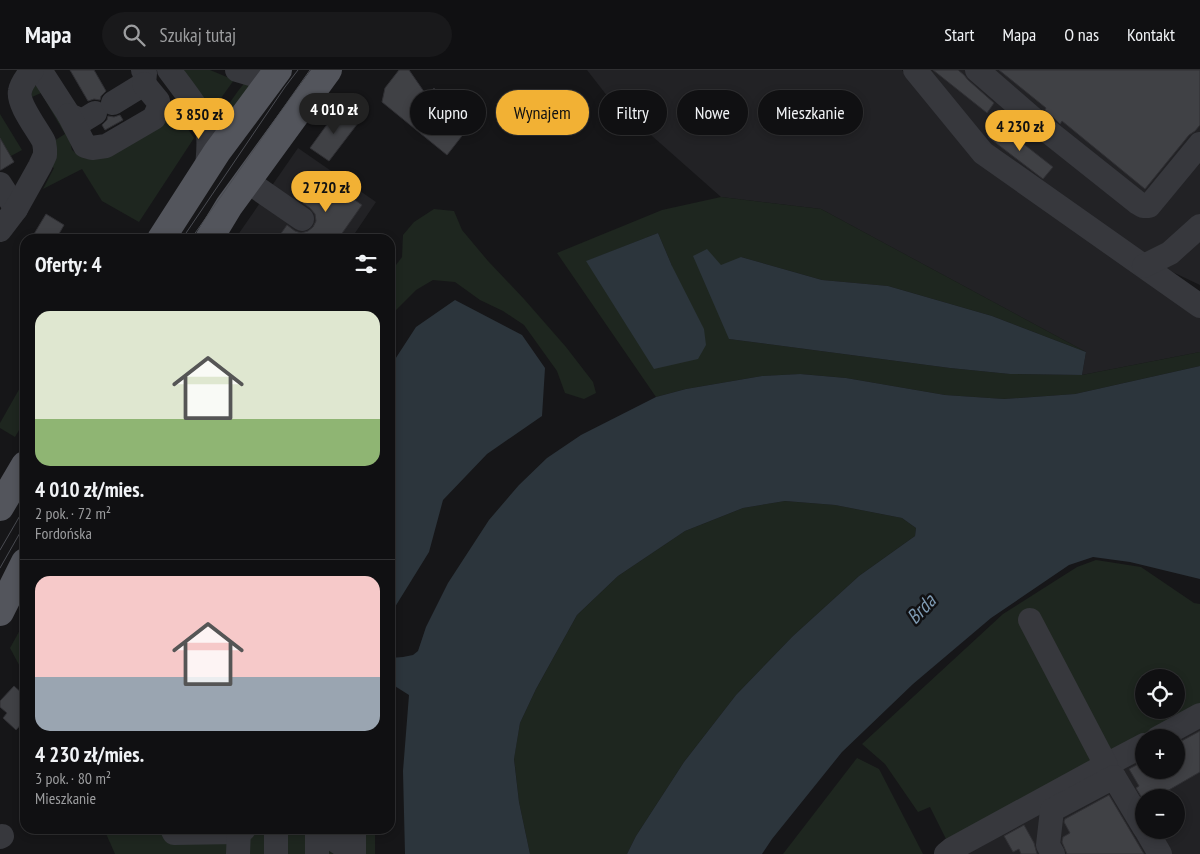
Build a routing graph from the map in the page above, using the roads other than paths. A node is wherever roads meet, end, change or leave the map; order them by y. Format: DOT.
graph roads {
  1 [pos="32,70"];
  2 [pos="40,70"];
  3 [pos="169,70"];
  4 [pos="237,70"];
  5 [pos="268,70"];
  6 [pos="278,70"];
  7 [pos="328,70"];
  8 [pos="915,70"];
  9 [pos="977,70"];
  10 [pos="143,77"];
  11 [pos="69,115"];
  12 [pos="1200,144"];
  13 [pos="207,167"];
  14 [pos="247,181"];
  15 [pos="0,184"];
  16 [pos="16,209"];
  17 [pos="302,218"];
  18 [pos="1200,226"];
  19 [pos="0,230"];
  20 [pos="164,234"];
  21 [pos="212,234"];
  22 [pos="1144,266"];
  23 [pos="1200,306"];
  24 [pos="20,473"];
  25 [pos="0,507"];
  26 [pos="20,572"];
  27 [pos="0,612"];
  28 [pos="1030,620"];
  29 [pos="1200,715"];
  30 [pos="1174,729"];
  31 [pos="1135,752"];
  32 [pos="1110,771"];
  33 [pos="1135,812"];
  34 [pos="196,834"];
  35 [pos="276,834"];
  36 [pos="318,834"];
  37 [pos="326,834"];
  38 [pos="354,834"];
  39 [pos="240,836"];
  40 [pos="1151,839"];
  41 [pos="354,853"];
  42 [pos="276,854"];
  43 [pos="317,854"];
  44 [pos="946,854"];
  45 [pos="1054,854"];
  46 [pos="1160,854"];
  1 -- 16 [label="street"];
  2 -- 11 [label="street"];
  3 -- 13 [label="street"];
  4 -- 5 [label="street"];
  6 -- 13 [label="main road"];
  7 -- 14 [label="main road"];
  8 -- 22 [label="street"];
  9 -- 12 [label="street"];
  10 -- 11 [label="street"];
  10 -- 11 [label="street"];
  13 -- 20 [label="main road"];
  14 -- 17 [label="street"];
  14 -- 21 [label="main road"];
  15 -- 16 [label="street"];
  16 -- 19 [label="street"];
  18 -- 22 [label="street"];
  22 -- 23 [label="street"];
  24 -- 25 [label="main road"];
  26 -- 27 [label="main road"];
  28 -- 32 [label="street"];
  29 -- 30 [label="street"];
  31 -- 32 [label="street"];
  32 -- 33 [label="street"];
  32 -- 44 [label="street"];
  32 -- 45 [label="street"];
  34 -- 39 [label="street"];
  35 -- 42 [label="street"];
  36 -- 43 [label="street"];
  37 -- 41 [label="street"];
  38 -- 41 [label="street"];
  40 -- 46 [label="street"];
}
